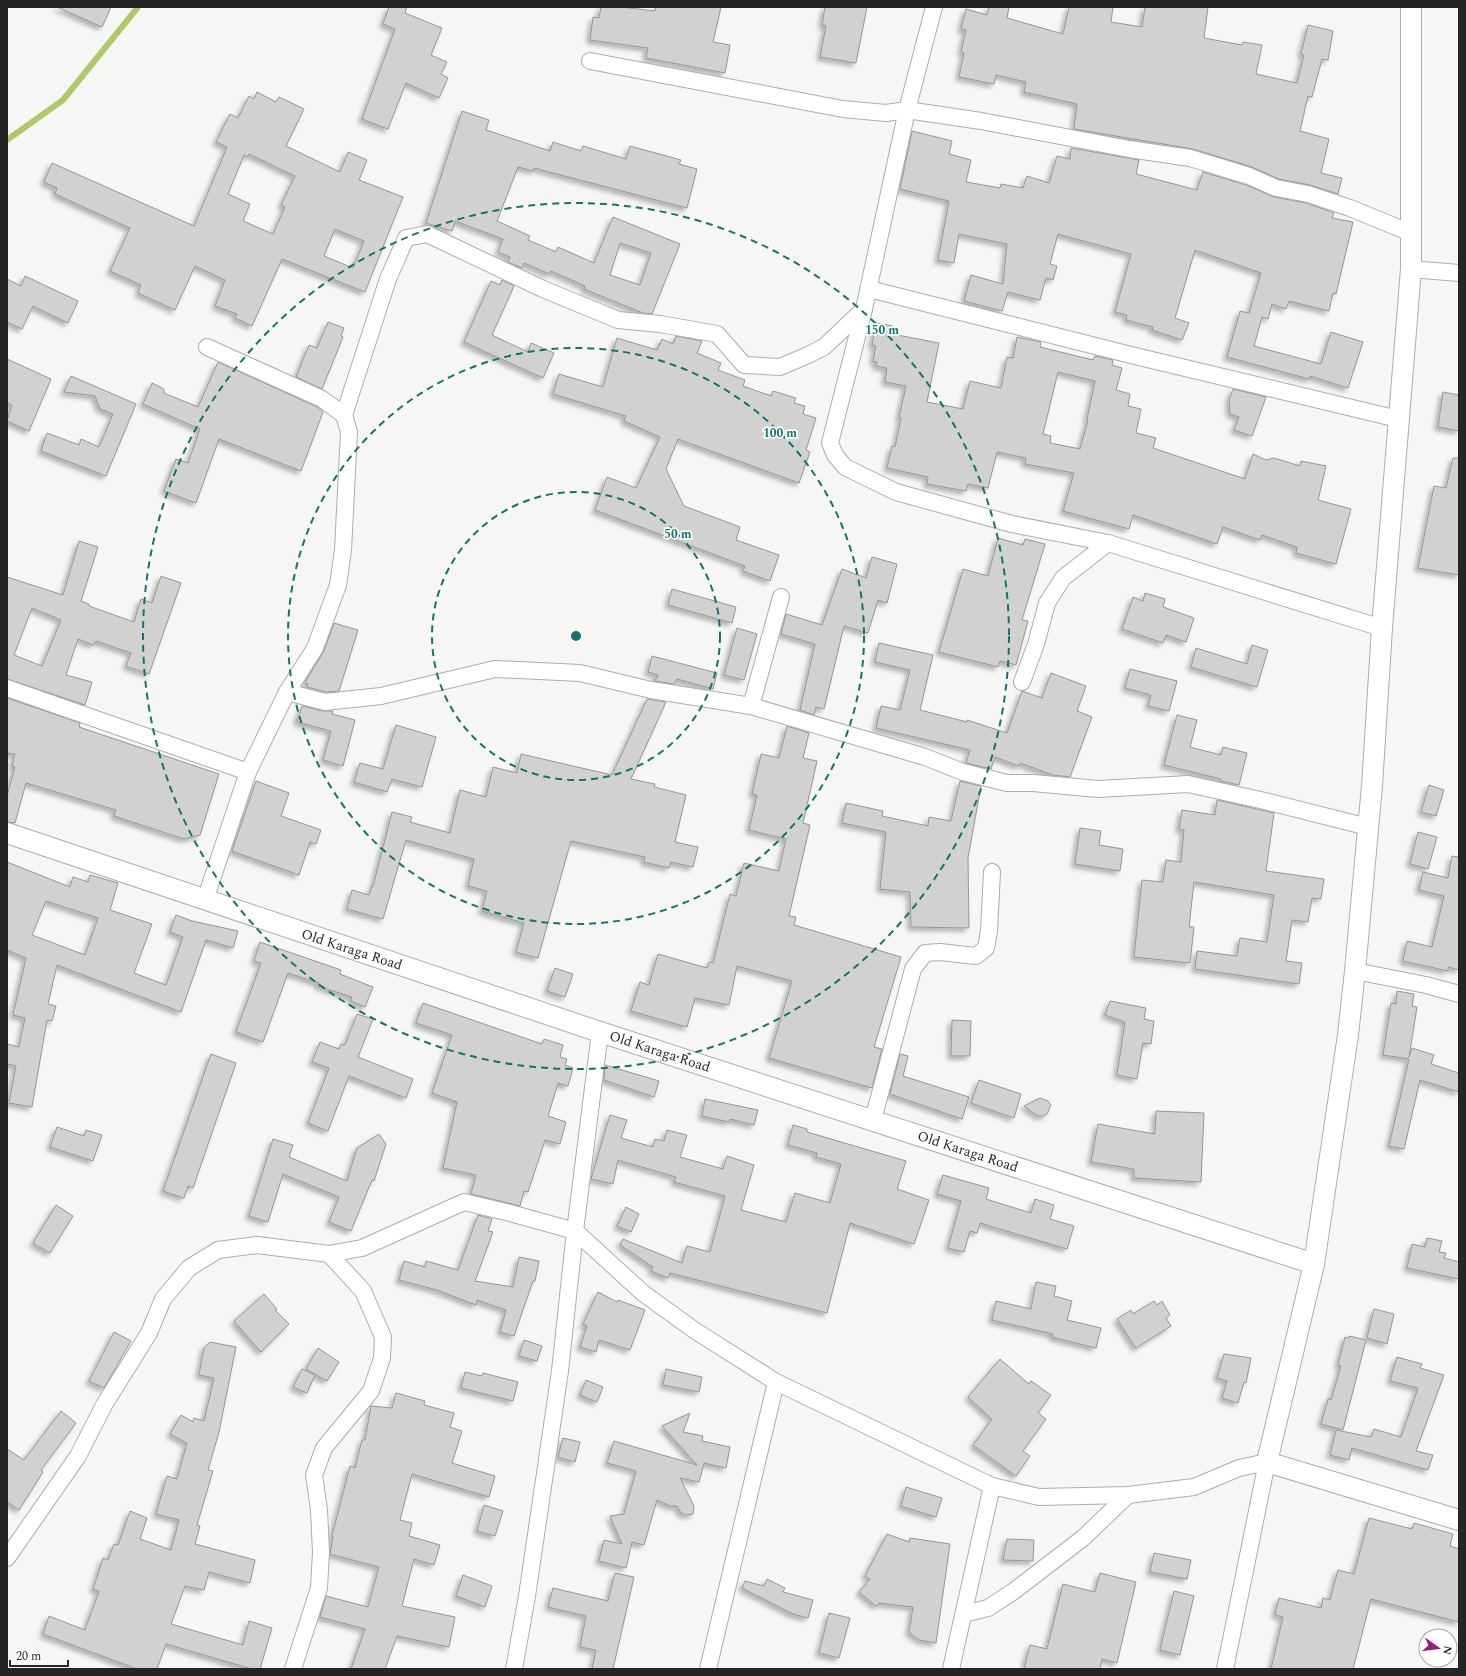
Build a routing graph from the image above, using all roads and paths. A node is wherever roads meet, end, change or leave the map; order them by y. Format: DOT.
graph roads {
  1 [pos="934,7"];
  2 [pos="1410,7"];
  3 [pos="590,61"];
  4 [pos="907,110"];
  5 [pos="1411,233"];
  6 [pos="1411,269"];
  7 [pos="1459,273"];
  8 [pos="869,289"];
  9 [pos="864,309"];
  10 [pos="207,347"];
  11 [pos="344,415"];
  12 [pos="1398,419"];
  13 [pos="1108,543"];
  14 [pos="781,597"];
  15 [pos="1382,628"];
  16 [pos="1022,682"];
  17 [pos="7,688"];
  18 [pos="287,692"];
  19 [pos="751,706"];
  20 [pos="248,772"];
  21 [pos="1368,827"];
  22 [pos="7,833"];
  23 [pos="992,872"];
  24 [pos="205,900"];
  25 [pos="1354,971"];
  26 [pos="1459,994"];
  27 [pos="600,1032"];
  28 [pos="873,1120"];
  29 [pos="575,1231"];
  30 [pos="329,1254"];
  31 [pos="1314,1264"];
  32 [pos="776,1382"];
  33 [pos="1267,1462"];
  34 [pos="992,1486"];
  35 [pos="1128,1495"];
  36 [pos="1459,1520"];
  37 [pos="7,1558"];
  38 [pos="964,1614"];
  39 [pos="293,1669"];
  40 [pos="514,1669"];
  41 [pos="708,1669"];
  42 [pos="951,1669"];
  43 [pos="1225,1669"];
  1 -- 4 [label="street"];
  2 -- 5 [label="street"];
  3 -- 4 [label="street"];
  4 -- 5 [label="street"];
  4 -- 8 [label="street"];
  5 -- 6 [label="street"];
  6 -- 7 [label="street"];
  6 -- 12 [label="street"];
  8 -- 9 [label="street"];
  8 -- 12 [label="street"];
  9 -- 11 [label="street"];
  9 -- 13 [label="street"];
  10 -- 11 [label="street"];
  11 -- 18 [label="street"];
  12 -- 15 [label="street"];
  13 -- 15 [label="street"];
  13 -- 16 [label="street"];
  14 -- 19 [label="street"];
  15 -- 21 [label="street"];
  17 -- 20 [label="street"];
  18 -- 19 [label="street"];
  18 -- 20 [label="street"];
  19 -- 21 [label="street"];
  20 -- 24 [label="street"];
  21 -- 25 [label="street"];
  22 -- 24 [label="street, Old Karaga Road"];
  23 -- 28 [label="street"];
  24 -- 27 [label="street, Old Karaga Road"];
  25 -- 26 [label="street"];
  25 -- 31 [label="street"];
  27 -- 28 [label="street, Old Karaga Road"];
  27 -- 29 [label="street"];
  28 -- 31 [label="street, Old Karaga Road"];
  29 -- 30 [label="street"];
  29 -- 32 [label="street"];
  29 -- 40 [label="street"];
  30 -- 37 [label="street"];
  30 -- 39 [label="street"];
  31 -- 33 [label="street"];
  32 -- 34 [label="street"];
  32 -- 41 [label="street"];
  33 -- 35 [label="street"];
  33 -- 36 [label="street"];
  33 -- 43 [label="street"];
  34 -- 35 [label="street"];
  34 -- 38 [label="street"];
  35 -- 38 [label="street"];
  38 -- 42 [label="street"];
}
